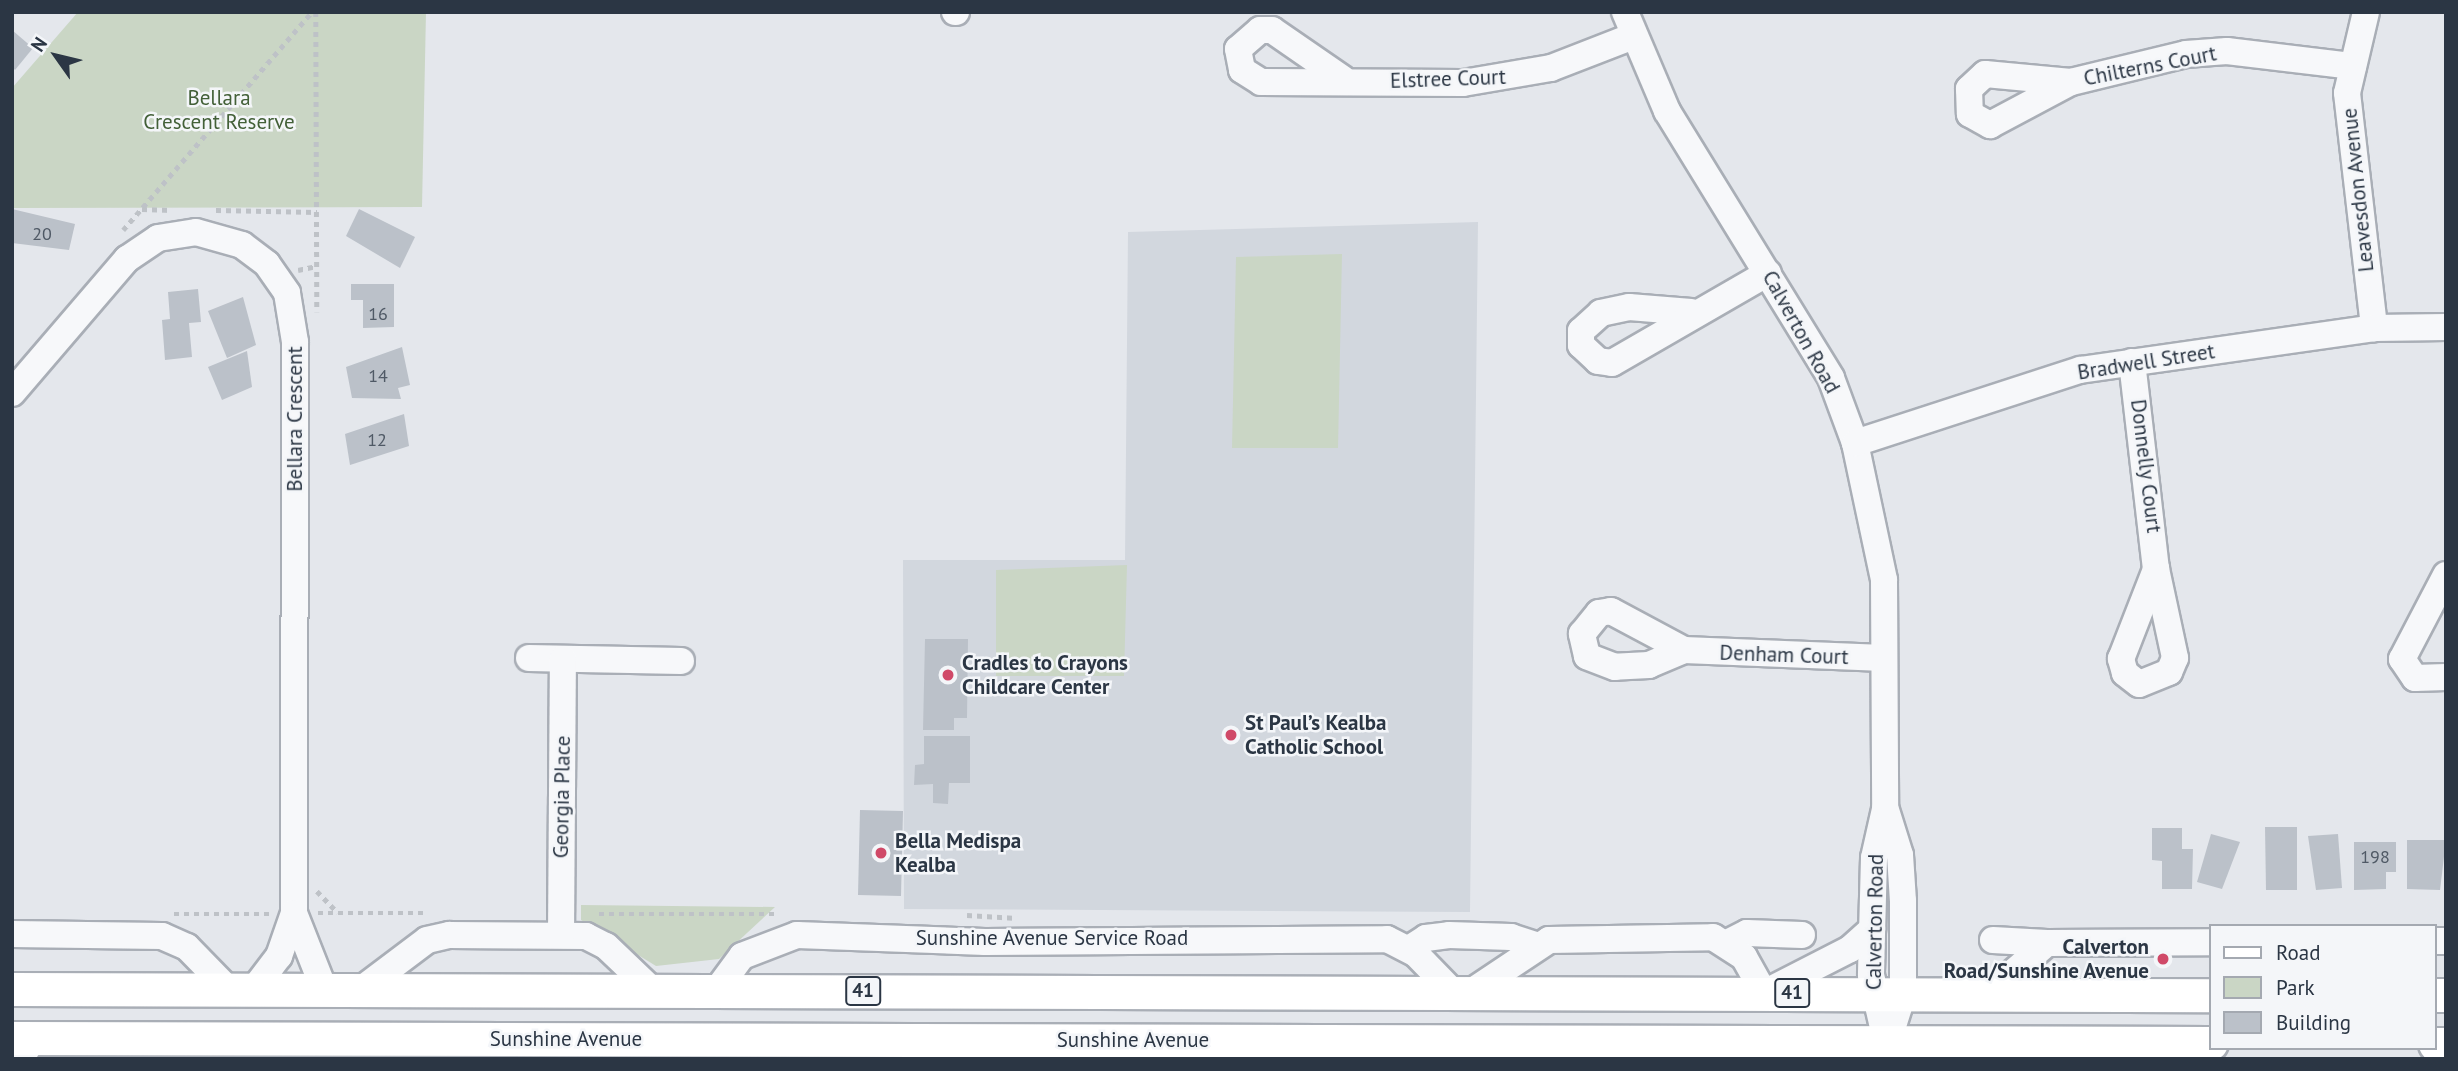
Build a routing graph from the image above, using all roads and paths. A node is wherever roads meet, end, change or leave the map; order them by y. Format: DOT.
graph roads {
  1 [pos="314,12"];
  2 [pos="2366,12"];
  3 [pos="1628,24"];
  4 [pos="2353,66"];
  5 [pos="1343,79"];
  6 [pos="2071,82"];
  7 [pos="180,210"];
  8 [pos="205,210"];
  9 [pos="1768,273"];
  10 [pos="1691,312"];
  11 [pos="2446,327"];
  12 [pos="2374,328"];
  13 [pos="2132,362"];
  14 [pos="12,393"];
  15 [pos="1855,443"];
  16 [pos="2156,569"];
  17 [pos="2446,575"];
  18 [pos="1684,650"];
  19 [pos="529,658"];
  20 [pos="563,659"];
  21 [pos="1884,659"];
  22 [pos="681,661"];
  23 [pos="2446,677"];
  24 [pos="1885,809"];
  25 [pos="317,891"];
  26 [pos="338,913"];
  27 [pos="294,914"];
  28 [pos="1872,929"];
  29 [pos="12,934"];
  30 [pos="561,935"];
  31 [pos="1802,935"];
  32 [pos="1993,940"];
  33 [pos="2210,942"];
  34 [pos="1727,943"];
  35 [pos="2047,943"];
  36 [pos="1536,945"];
  37 [pos="1409,949"];
  38 [pos="12,989"];
  39 [pos="241,989"];
  40 [pos="324,989"];
  41 [pos="362,989"];
  42 [pos="652,990"];
  43 [pos="717,990"];
  44 [pos="1463,991"];
  45 [pos="1764,993"];
  46 [pos="1887,994"];
  47 [pos="1987,994"];
  48 [pos="2210,995"];
  49 [pos="727,1039"];
  50 [pos="1009,1041"];
  51 [pos="2210,1043"];
  52 [pos="22,1045"];
  53 [pos="1886,1045"];
  54 [pos="106,1049"];
  55 [pos="1104,1049"];
  56 [pos="1188,1049"];
  57 [pos="2164,1051"];
  58 [pos="980,1059"];
  1 -- 7 [label="path"];
  1 -- 8 [label="path"];
  2 -- 4 [label="street, Leavesdon Avenue"];
  3 -- 5 [label="street, Elstree Court"];
  3 -- 9 [label="street, Calverton Road"];
  4 -- 6 [label="street, Chilterns Court"];
  4 -- 12 [label="street, Leavesdon Avenue"];
  9 -- 10 [label="street"];
  9 -- 15 [label="street, Calverton Road"];
  11 -- 12 [label="street, Bradwell Street"];
  12 -- 13 [label="street, Bradwell Street"];
  13 -- 15 [label="street, Bradwell Street"];
  13 -- 16 [label="street, Donnelly Court"];
  14 -- 27 [label="street, Bellara Crescent"];
  15 -- 21 [label="street, Calverton Road"];
  17 -- 23 [label="street"];
  18 -- 21 [label="street, Denham Court"];
  19 -- 20 [label="street"];
  20 -- 22 [label="street"];
  20 -- 30 [label="street, Georgia Place"];
  21 -- 24 [label="street, Calverton Road"];
  24 -- 28 [label="street, Calverton Road"];
  24 -- 46 [label="street, Calverton Road"];
  25 -- 26 [label="path"];
  27 -- 39 [label="street"];
  27 -- 40 [label="street"];
  28 -- 45 [label="street"];
  28 -- 46 [label="street, Calverton Road"];
  29 -- 39 [label="street"];
  30 -- 41 [label="street"];
  30 -- 42 [label="street"];
  31 -- 34 [label="street"];
  32 -- 35 [label="street"];
  33 -- 35 [label="street"];
  34 -- 36 [label="street"];
  34 -- 45 [label="street"];
  35 -- 47 [label="street"];
  36 -- 37 [label="street"];
  36 -- 44 [label="street"];
  37 -- 43 [label="street, Sunshine Avenue Service Road"];
  37 -- 44 [label="street, Sunshine Avenue Service Road"];
  38 -- 39 [label="main road, 41"];
  39 -- 40 [label="main road, 41"];
  40 -- 41 [label="main road, 41"];
  41 -- 42 [label="main road, 41"];
  42 -- 43 [label="main road, 41"];
  43 -- 44 [label="main road, 41"];
  43 -- 49 [label="main road"];
  44 -- 45 [label="main road, 41"];
  45 -- 46 [label="main road, 41"];
  46 -- 47 [label="main road, 41"];
  46 -- 53 [label="street, Calverton Road"];
  47 -- 48 [label="main road, 41"];
  49 -- 50 [label="main road, Sunshine Avenue"];
  49 -- 54 [label="main road, Sunshine Avenue"];
  50 -- 55 [label="main road, Sunshine Avenue"];
  50 -- 58 [label="street"];
  51 -- 57 [label="main road, Sunshine Avenue"];
  52 -- 54 [label="main road, Sunshine Avenue"];
  53 -- 56 [label="main road, Sunshine Avenue"];
  53 -- 57 [label="main road, Sunshine Avenue"];
  55 -- 56 [label="main road, Sunshine Avenue"];
}
